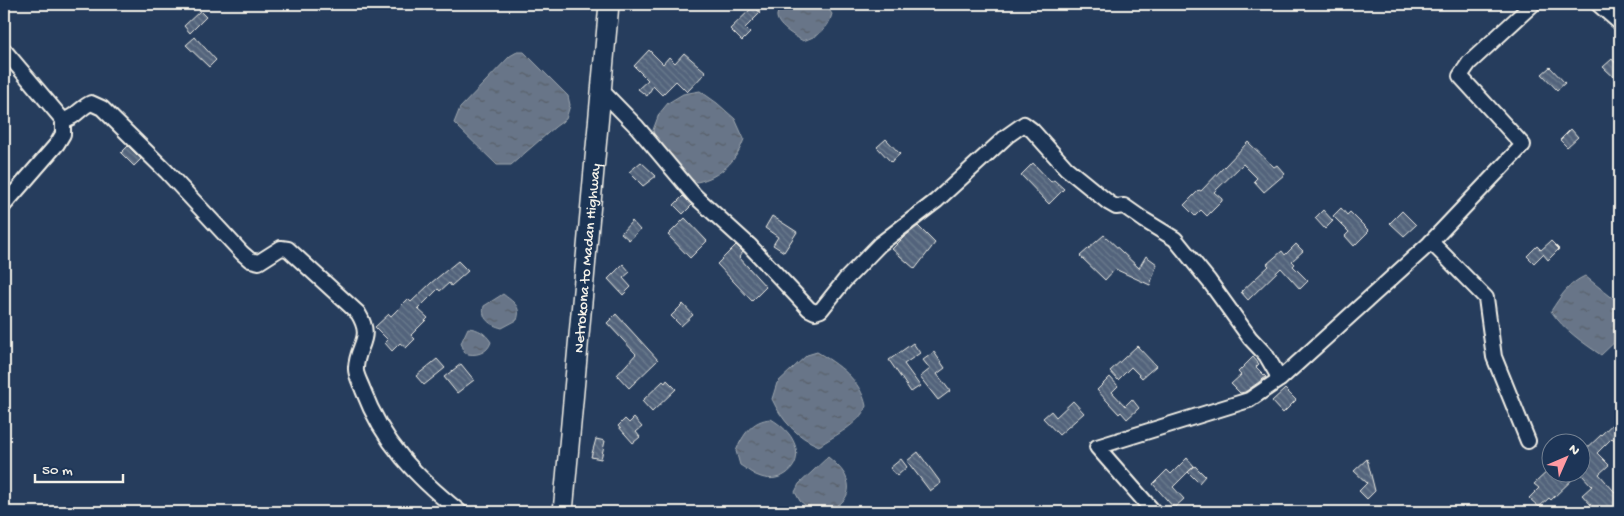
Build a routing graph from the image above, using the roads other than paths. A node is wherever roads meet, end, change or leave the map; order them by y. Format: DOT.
graph roads {
  1 [pos="610,4"];
  2 [pos="1533,4"];
  3 [pos="1598,4"];
  4 [pos="1620,23"];
  5 [pos="4,50"];
  6 [pos="601,90"];
  7 [pos="63,120"];
  8 [pos="4,205"];
  9 [pos="1431,242"];
  10 [pos="1280,379"];
  11 [pos="1528,441"];
  12 [pos="460,512"];
  13 [pos="563,512"];
  14 [pos="1154,512"];
  1 -- 6 [label="main road, Netrokona to Madan Highway"];
  2 -- 9 [label="street"];
  3 -- 4 [label="street"];
  5 -- 7 [label="street"];
  6 -- 10 [label="street"];
  6 -- 13 [label="main road, Netrokona to Madan Highway"];
  7 -- 8 [label="street"];
  7 -- 12 [label="street"];
  9 -- 10 [label="street"];
  9 -- 11 [label="street"];
  10 -- 14 [label="street"];
}
